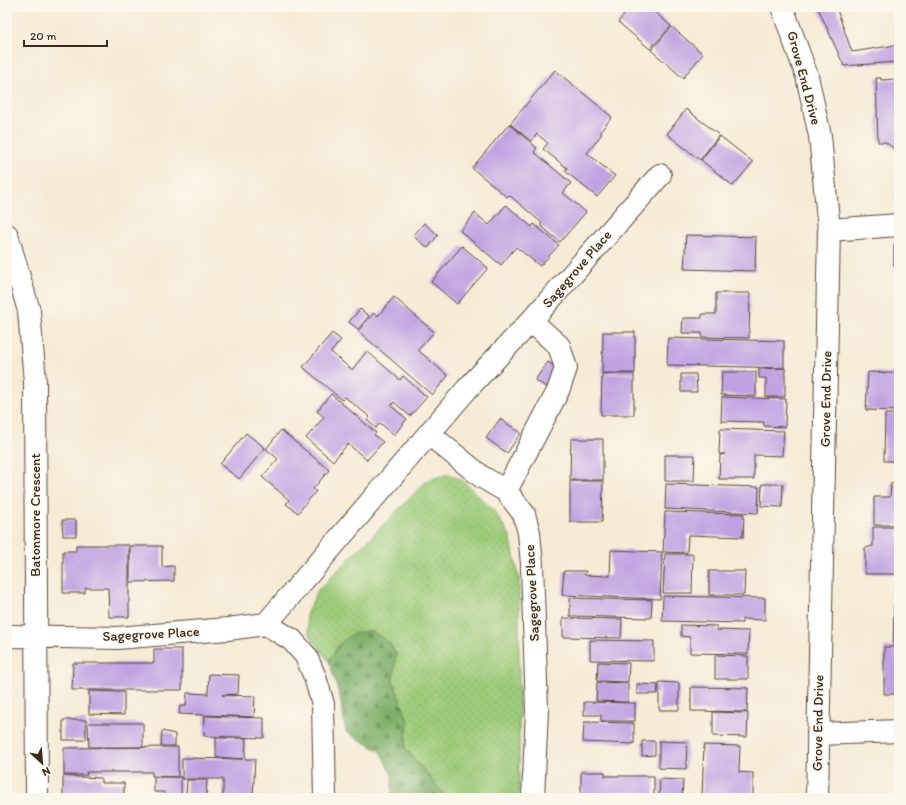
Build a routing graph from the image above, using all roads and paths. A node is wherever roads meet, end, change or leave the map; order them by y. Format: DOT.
graph roads {
  1 [pos="782,7"];
  2 [pos="660,175"];
  3 [pos="899,225"];
  4 [pos="828,230"];
  5 [pos="7,235"];
  6 [pos="531,321"];
  7 [pos="429,434"];
  8 [pos="506,491"];
  9 [pos="266,624"];
  10 [pos="7,636"];
  11 [pos="35,636"];
  12 [pos="899,731"];
  13 [pos="818,734"];
  14 [pos="37,798"];
  15 [pos="325,798"];
  16 [pos="533,798"];
  17 [pos="817,798"];
  1 -- 4 [label="street, Grove End Drive"];
  2 -- 6 [label="street, Sagegrove Place"];
  3 -- 4 [label="street"];
  4 -- 13 [label="street, Grove End Drive"];
  5 -- 11 [label="street, Batonmore Crescent"];
  6 -- 7 [label="street, Sagegrove Place"];
  6 -- 8 [label="street"];
  7 -- 8 [label="street, Sagegrove Place"];
  7 -- 9 [label="street, Sagegrove Place"];
  8 -- 16 [label="street, Sagegrove Place"];
  9 -- 11 [label="street, Sagegrove Place"];
  9 -- 15 [label="street"];
  10 -- 11 [label="street, Sagegrove Place"];
  11 -- 14 [label="street, Batonmore Crescent"];
  12 -- 13 [label="street"];
  13 -- 17 [label="street, Grove End Drive"];
}
